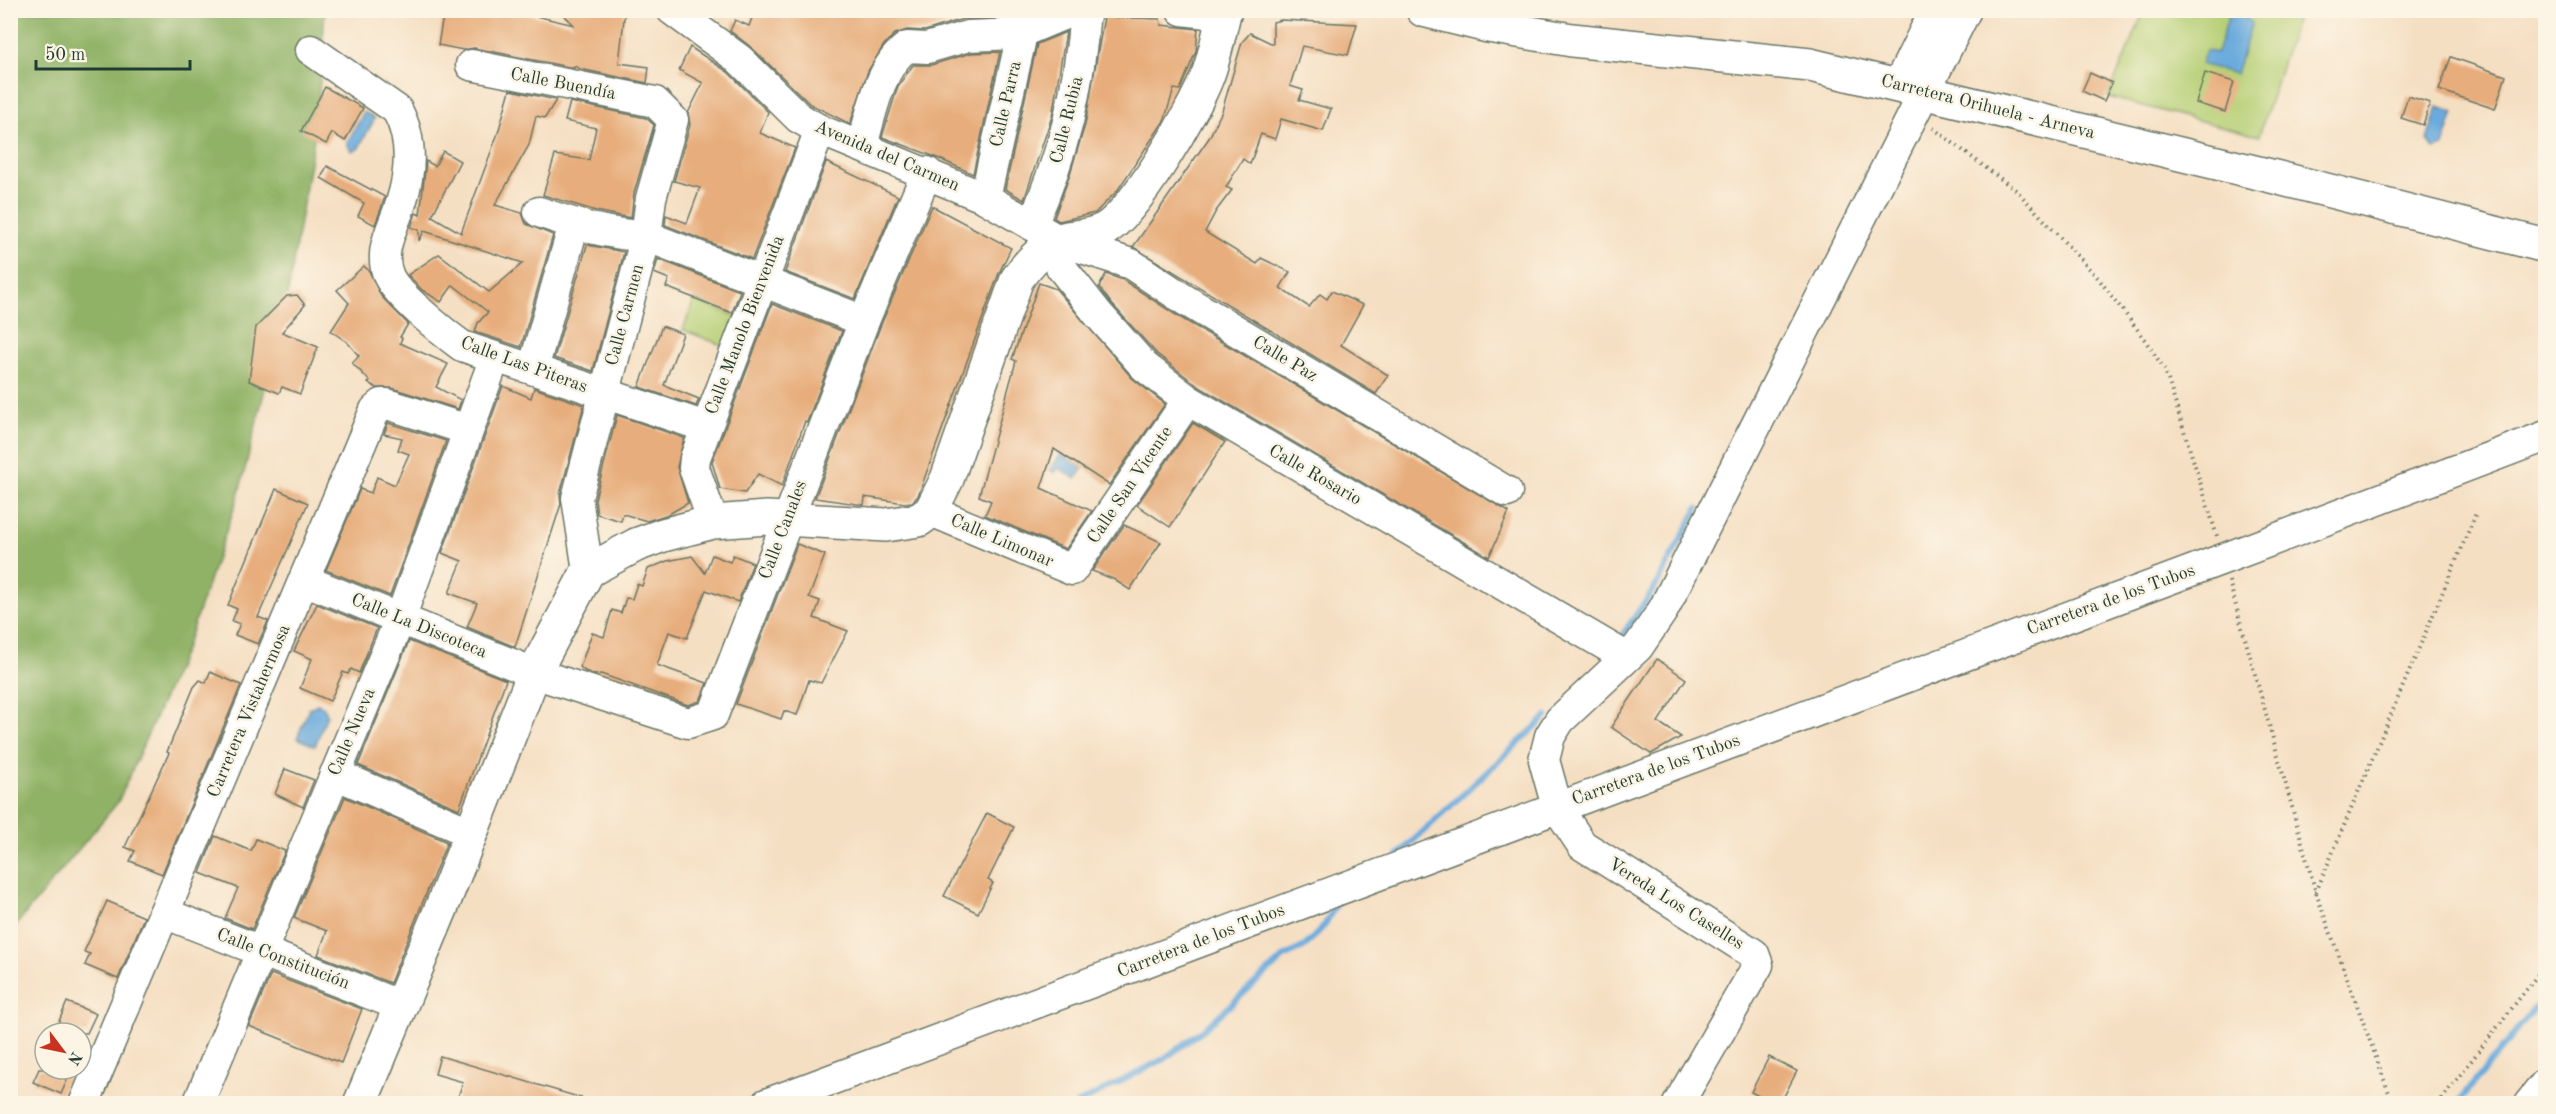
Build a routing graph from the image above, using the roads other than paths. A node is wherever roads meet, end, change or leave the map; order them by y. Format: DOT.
graph roads {
  1 [pos="672,10"];
  2 [pos="1182,10"];
  3 [pos="1423,10"];
  4 [pos="1935,10"];
  5 [pos="1966,10"];
  6 [pos="1087,11"];
  7 [pos="1224,13"];
  8 [pos="1016,22"];
  9 [pos="310,50"];
  10 [pos="471,65"];
  11 [pos="1913,89"];
  12 [pos="655,102"];
  13 [pos="820,130"];
  14 [pos="862,147"];
  15 [pos="927,172"];
  16 [pos="985,198"];
  17 [pos="539,212"];
  18 [pos="574,224"];
  19 [pos="1045,233"];
  20 [pos="646,236"];
  21 [pos="2546,246"];
  22 [pos="762,281"];
  23 [pos="864,321"];
  24 [pos="495,357"];
  25 [pos="533,369"];
  26 [pos="603,393"];
  27 [pos="1188,400"];
  28 [pos="706,427"];
  29 [pos="468,429"];
  30 [pos="2546,436"];
  31 [pos="1507,492"];
  32 [pos="931,512"];
  33 [pos="787,519"];
  34 [pos="713,522"];
  35 [pos="588,570"];
  36 [pos="1072,570"];
  37 [pos="304,580"];
  38 [pos="400,619"];
  39 [pos="1626,657"];
  40 [pos="534,673"];
  41 [pos="335,774"];
  42 [pos="1557,807"];
  43 [pos="471,833"];
  44 [pos="164,913"];
  45 [pos="260,951"];
  46 [pos="401,1006"];
  47 [pos="2546,1083"];
  48 [pos="84,1104"];
  49 [pos="198,1104"];
  50 [pos="360,1104"];
  51 [pos="766,1104"];
  52 [pos="1678,1104"];
  53 [pos="2529,1104"];
  1 -- 13 [label="street, Avenida del Carmen"];
  2 -- 7 [label="street"];
  3 -- 11 [label="main road, Carretera Orihuela - Arneva"];
  4 -- 11 [label="street"];
  5 -- 11 [label="street"];
  6 -- 8 [label="street"];
  6 -- 19 [label="street, Calle Rubia"];
  7 -- 19 [label="main road"];
  8 -- 14 [label="street"];
  8 -- 16 [label="street, Calle Parra"];
  9 -- 24 [label="street, Calle Las Piteras"];
  10 -- 12 [label="street, Calle Buendía"];
  11 -- 21 [label="main road, Carretera Orihuela - Arneva"];
  11 -- 39 [label="street, Vereda Los Caselles"];
  12 -- 20 [label="street, Calle Carmen"];
  13 -- 14 [label="street, Avenida del Carmen"];
  13 -- 22 [label="street, Calle Manolo Bienvenida"];
  14 -- 15 [label="street, Avenida del Carmen"];
  15 -- 16 [label="street, Avenida del Carmen"];
  15 -- 23 [label="street, Calle Canales"];
  16 -- 19 [label="street, Avenida del Carmen"];
  17 -- 18 [label="street"];
  18 -- 20 [label="street"];
  18 -- 25 [label="street"];
  19 -- 27 [label="street, Calle Rosario"];
  19 -- 31 [label="street, Calle Paz"];
  19 -- 32 [label="main road"];
  20 -- 22 [label="street"];
  20 -- 26 [label="street, Calle Carmen"];
  22 -- 23 [label="street"];
  22 -- 28 [label="street, Calle Manolo Bienvenida"];
  23 -- 33 [label="street, Calle Canales"];
  24 -- 25 [label="street, Calle Las Piteras"];
  24 -- 29 [label="street, Calle Nueva"];
  25 -- 26 [label="street, Calle Las Piteras"];
  26 -- 28 [label="street, Calle Las Piteras"];
  26 -- 35 [label="street, Calle Carmen"];
  27 -- 36 [label="street, Calle San Vicente"];
  27 -- 39 [label="street, Calle Rosario"];
  28 -- 34 [label="street, Calle Manolo Bienvenida"];
  29 -- 37 [label="street, Carretera Vistahermosa"];
  29 -- 38 [label="street, Calle Nueva"];
  30 -- 42 [label="street, Carretera de los Tubos"];
  32 -- 33 [label="main road"];
  32 -- 36 [label="street, Calle Limonar"];
  33 -- 34 [label="main road"];
  33 -- 40 [label="street, Calle Canales"];
  34 -- 35 [label="main road"];
  35 -- 40 [label="main road"];
  37 -- 38 [label="street, Calle La Discoteca"];
  37 -- 44 [label="street, Carretera Vistahermosa"];
  38 -- 40 [label="street, Calle La Discoteca"];
  38 -- 41 [label="street, Calle Nueva"];
  39 -- 42 [label="street, Vereda Los Caselles"];
  40 -- 43 [label="main road"];
  41 -- 43 [label="street"];
  41 -- 45 [label="street, Calle Nueva"];
  42 -- 51 [label="street, Carretera de los Tubos"];
  42 -- 52 [label="street, Vereda Los Caselles"];
  43 -- 46 [label="main road"];
  44 -- 45 [label="street, Calle Constitución"];
  44 -- 48 [label="street, Carretera Vistahermosa"];
  45 -- 46 [label="street, Calle Constitución"];
  45 -- 49 [label="street, Calle Nueva"];
  46 -- 50 [label="main road"];
  47 -- 53 [label="street"];
}
